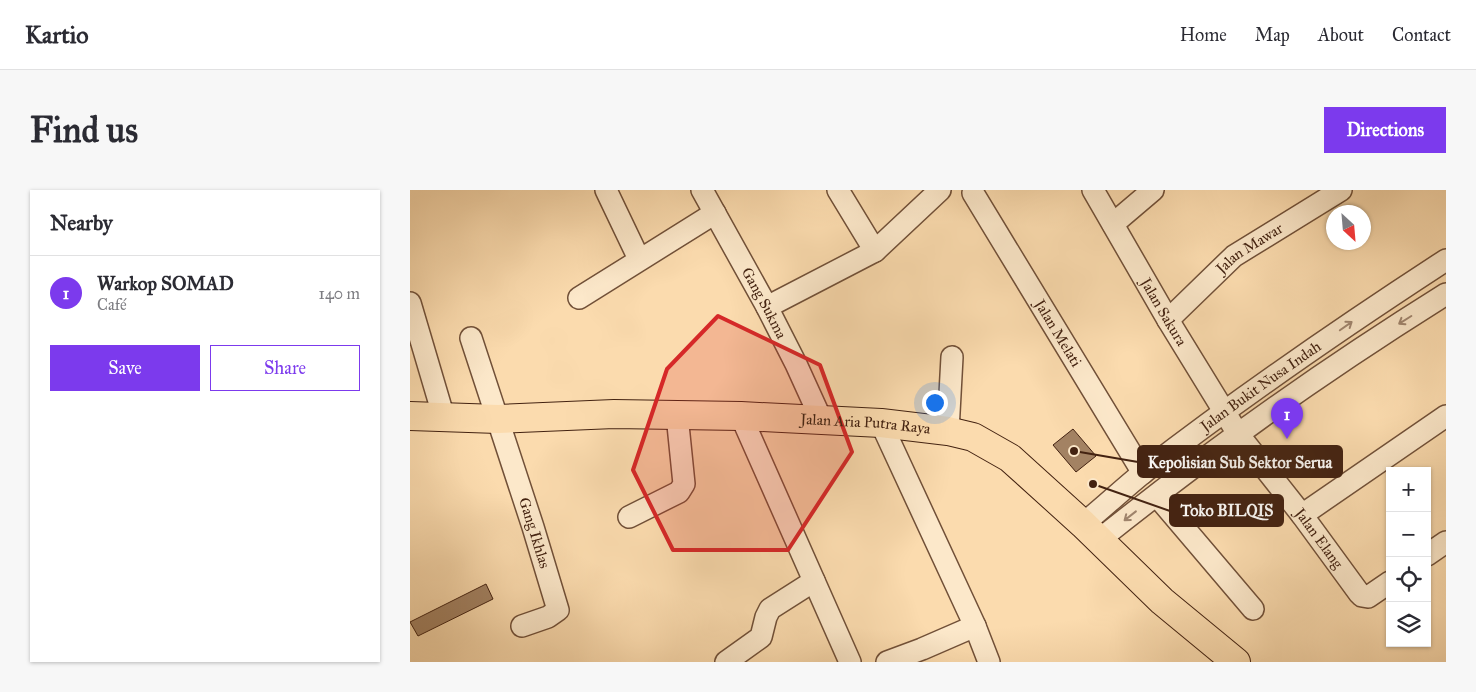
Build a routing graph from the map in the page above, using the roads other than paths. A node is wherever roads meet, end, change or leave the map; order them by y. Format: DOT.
graph roads {
  1 [pos="606,190"];
  2 [pos="702,190"];
  3 [pos="838,190"];
  4 [pos="940,190"];
  5 [pos="1092,190"];
  6 [pos="1153,190"];
  7 [pos="972,193"];
  8 [pos="1331,193"];
  9 [pos="715,214"];
  10 [pos="1114,224"];
  11 [pos="875,251"];
  12 [pos="639,259"];
  13 [pos="1446,260"];
  14 [pos="1446,294"];
  15 [pos="579,298"];
  16 [pos="410,303"];
  17 [pos="768,307"];
  18 [pos="1168,320"];
  19 [pos="471,338"];
  20 [pos="952,357"];
  21 [pos="1225,412"];
  22 [pos="678,415"];
  23 [pos="410,416"];
  24 [pos="741,416"];
  25 [pos="1446,416"];
  26 [pos="444,418"];
  27 [pos="498,419"];
  28 [pos="821,419"];
  29 [pos="881,423"];
  30 [pos="948,431"];
  31 [pos="1238,434"];
  32 [pos="1143,473"];
  33 [pos="1157,496"];
  34 [pos="1302,515"];
  35 [pos="629,517"];
  36 [pos="1091,532"];
  37 [pos="1446,542"];
  38 [pos="1431,552"];
  39 [pos="814,580"];
  40 [pos="1386,585"];
  41 [pos="1253,609"];
  42 [pos="522,626"];
  43 [pos="974,626"];
  44 [pos="924,656"];
  45 [pos="726,662"];
  46 [pos="850,662"];
  47 [pos="887,662"];
  48 [pos="989,662"];
  49 [pos="1236,662"];
  1 -- 12 [label="street"];
  2 -- 9 [label="street, Gang Sukma"];
  3 -- 11 [label="street"];
  4 -- 11 [label="street"];
  5 -- 10 [label="street, Jalan Sakura"];
  6 -- 10 [label="street"];
  7 -- 32 [label="street, Jalan Melati"];
  8 -- 18 [label="street, Jalan Mawar"];
  9 -- 12 [label="street"];
  9 -- 17 [label="street, Gang Sukma"];
  10 -- 18 [label="street, Jalan Sakura"];
  11 -- 17 [label="street"];
  12 -- 15 [label="street"];
  21 -- 13 [label="street, Jalan Bukit Nusa Indah, one-way"];
  14 -- 31 [label="street, Jalan Bukit Nusa Indah, one-way"];
  16 -- 26 [label="street"];
  17 -- 28 [label="street, Gang Sukma"];
  18 -- 21 [label="street, Jalan Sakura"];
  19 -- 27 [label="street"];
  20 -- 30 [label="street"];
  21 -- 31 [label="street, Jalan Sakura"];
  21 -- 32 [label="street, Jalan Bukit Nusa Indah"];
  22 -- 24 [label="main road, Jalan Aria Putra Raya"];
  22 -- 27 [label="main road, Jalan Aria Putra Raya"];
  22 -- 35 [label="street"];
  23 -- 26 [label="main road, Jalan Aria Putra Raya"];
  24 -- 28 [label="main road, Jalan Aria Putra Raya"];
  24 -- 39 [label="street"];
  25 -- 34 [label="street"];
  26 -- 27 [label="main road, Jalan Aria Putra Raya"];
  27 -- 42 [label="street, Gang Ikhlas"];
  28 -- 29 [label="main road, Jalan Aria Putra Raya"];
  29 -- 30 [label="main road, Jalan Aria Putra Raya"];
  29 -- 43 [label="street"];
  30 -- 36 [label="main road, Jalan Aria Putra Raya"];
  31 -- 33 [label="street, Jalan Bukit Nusa Indah"];
  31 -- 34 [label="street, Jalan Elang"];
  32 -- 36 [label="street, Jalan Bukit Nusa Indah"];
  33 -- 36 [label="street, Jalan Bukit Nusa Indah, one-way"];
  33 -- 41 [label="street"];
  34 -- 40 [label="street, Jalan Elang"];
  36 -- 49 [label="main road, Jalan Aria Putra Raya"];
  37 -- 38 [label="street"];
  39 -- 45 [label="street"];
  39 -- 46 [label="street"];
  43 -- 44 [label="street"];
  43 -- 48 [label="street"];
  44 -- 47 [label="street"];
}
